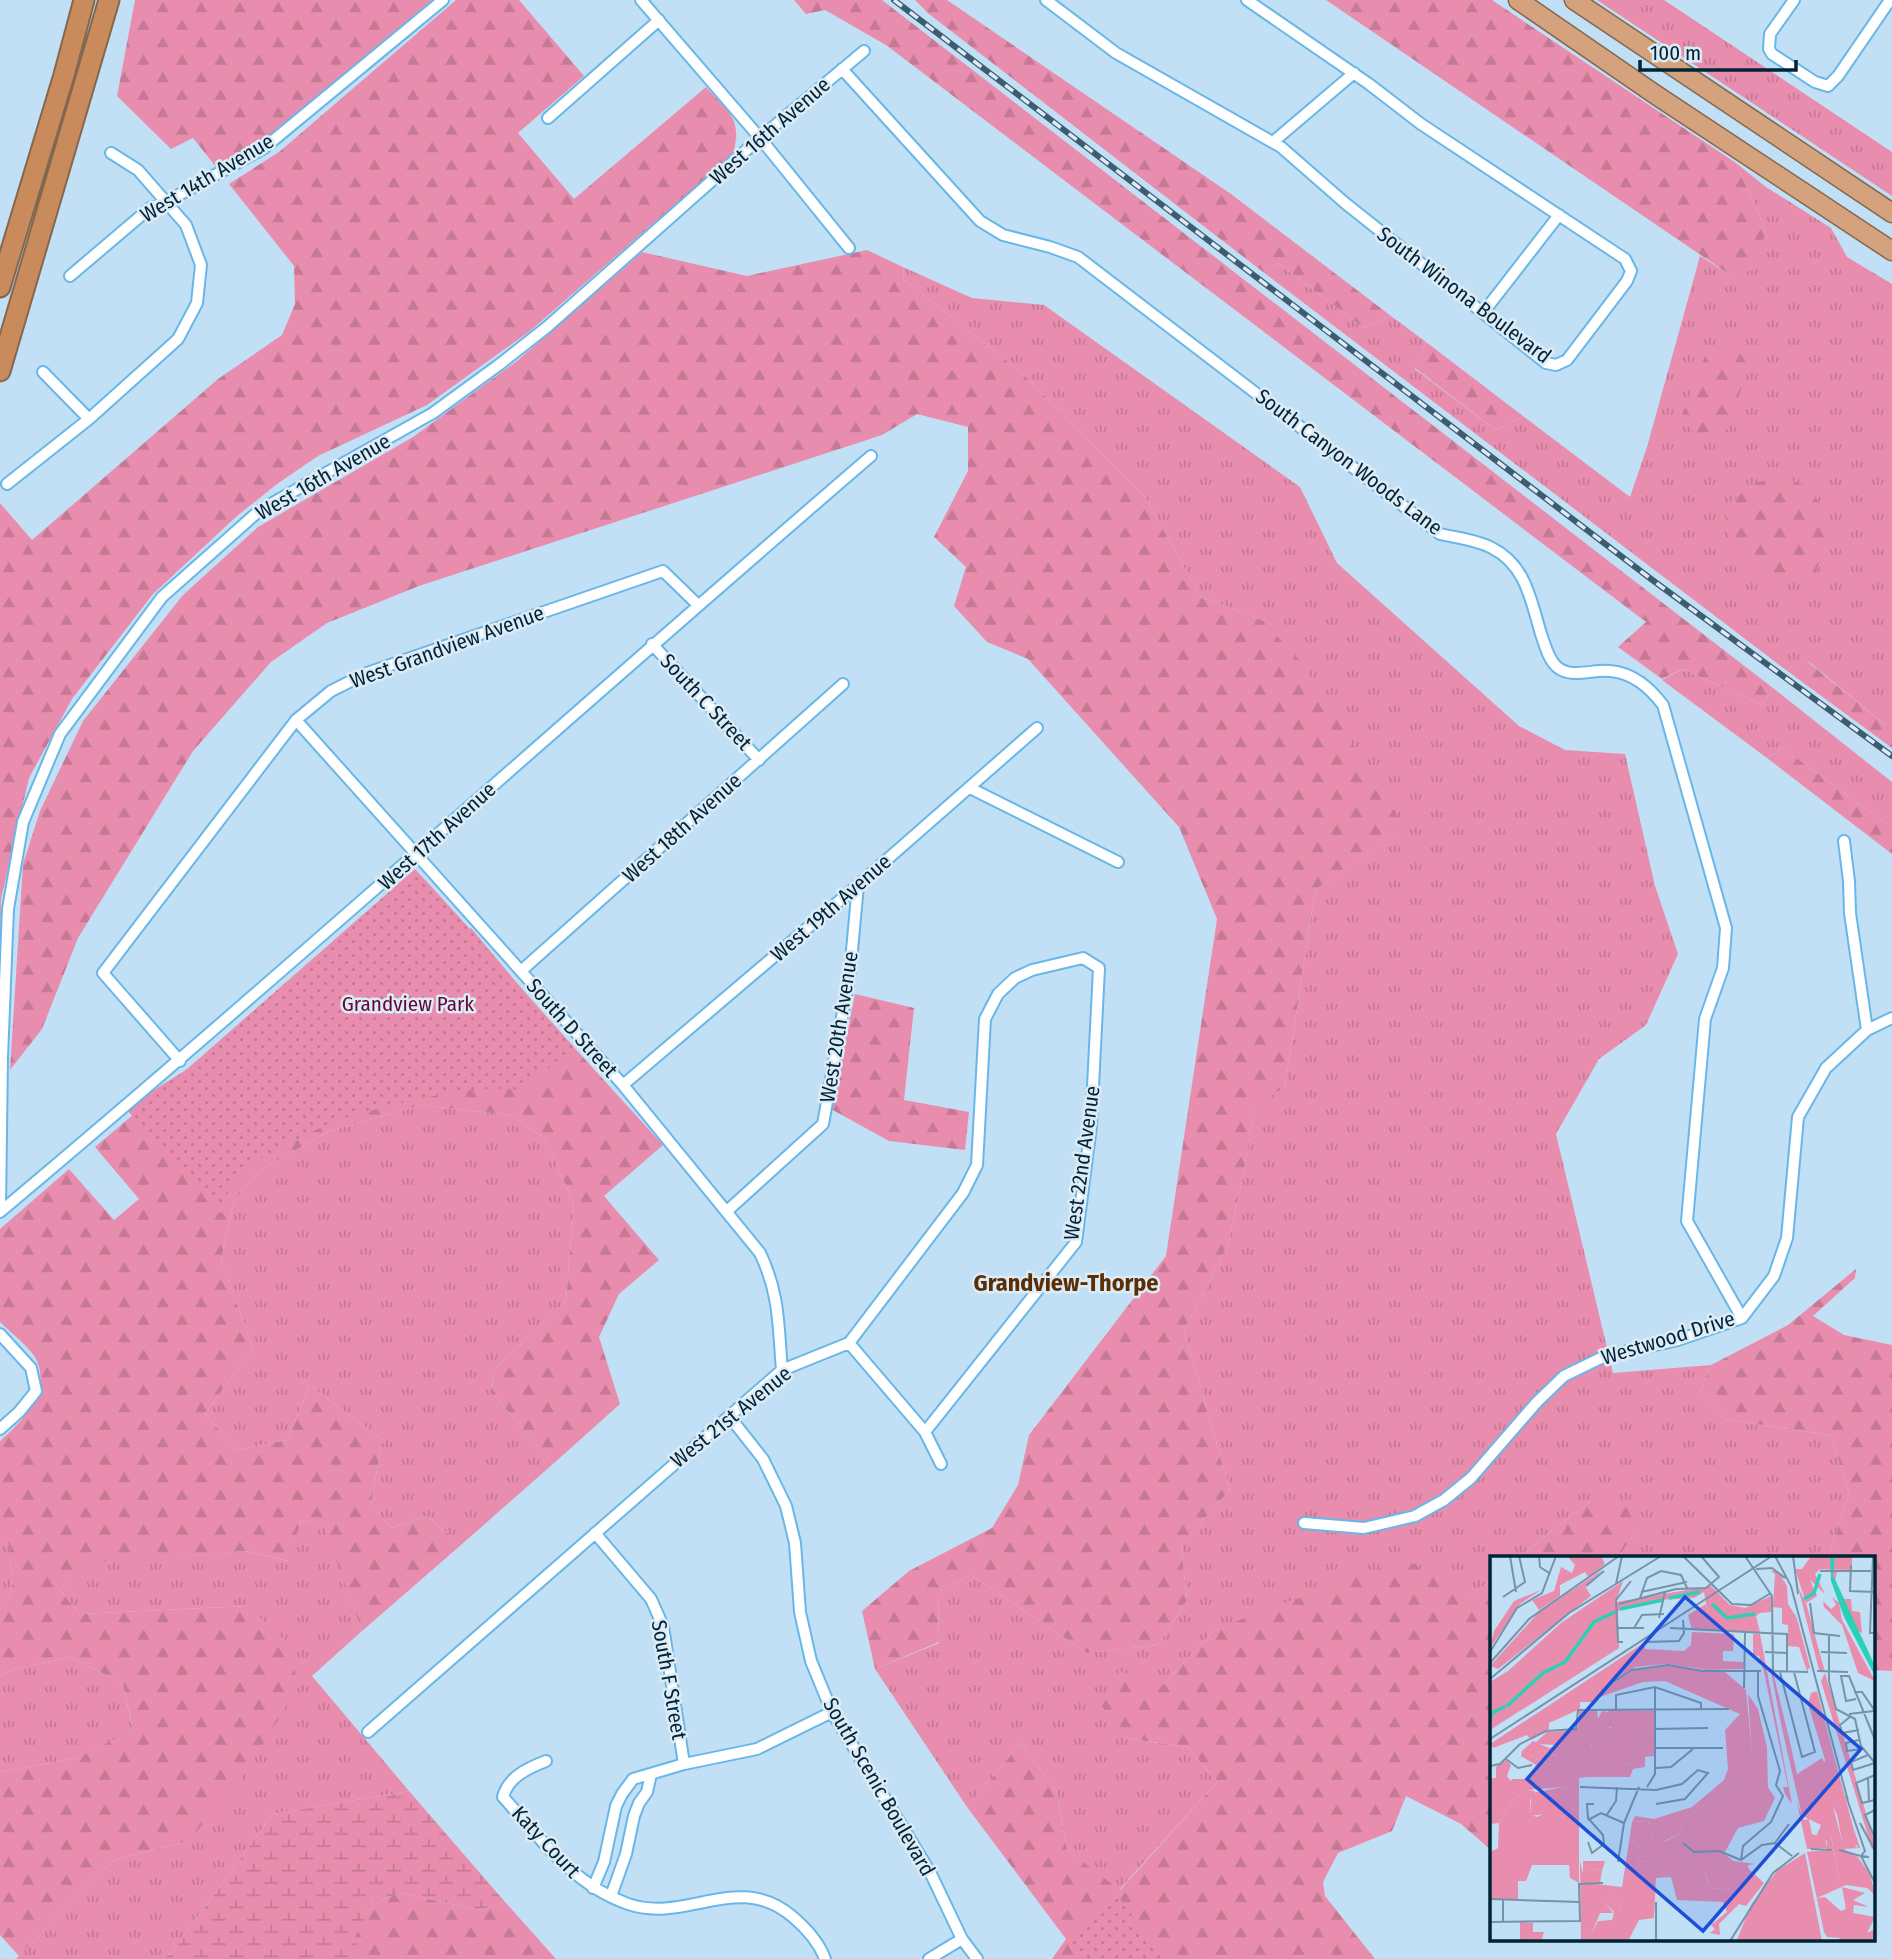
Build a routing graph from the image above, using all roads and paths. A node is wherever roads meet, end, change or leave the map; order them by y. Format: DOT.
graph roads {
  1 [pos="84,0"];
  2 [pos="109,0"];
  3 [pos="443,0"];
  4 [pos="641,0"];
  5 [pos="1046,0"];
  6 [pos="1247,0"];
  7 [pos="1518,0"];
  8 [pos="1574,0"];
  9 [pos="1794,0"];
  10 [pos="1889,0"];
  11 [pos="659,20"];
  12 [pos="864,51"];
  13 [pos="842,69"];
  14 [pos="1354,73"];
  15 [pos="548,118"];
  16 [pos="760,138"];
  17 [pos="1273,142"];
  18 [pos="111,153"];
  19 [pos="166,202"];
  20 [pos="1892,213"];
  21 [pos="1559,215"];
  22 [pos="1852,224"];
  23 [pos="1892,224"];
  24 [pos="849,248"];
  25 [pos="1892,251"];
  26 [pos="1892,262"];
  27 [pos="70,276"];
  28 [pos="0,287"];
  29 [pos="1483,313"];
  30 [pos="0,372"];
  31 [pos="43,372"];
  32 [pos="89,419"];
  33 [pos="871,456"];
  34 [pos="7,484"];
  35 [pos="698,605"];
  36 [pos="652,644"];
  37 [pos="843,684"];
  38 [pos="296,720"];
  39 [pos="1037,728"];
  40 [pos="759,760"];
  41 [pos="970,788"];
  42 [pos="1844,841"];
  43 [pos="416,855"];
  44 [pos="1118,862"];
  45 [pos="858,885"];
  46 [pos="521,971"];
  47 [pos="1892,1018"];
  48 [pos="1867,1030"];
  49 [pos="180,1061"];
  50 [pos="623,1085"];
  51 [pos="0,1211"];
  52 [pos="727,1211"];
  53 [pos="1742,1318"];
  54 [pos="0,1334"];
  55 [pos="849,1343"];
  56 [pos="782,1370"];
  57 [pos="729,1416"];
  58 [pos="0,1429"];
  59 [pos="925,1432"];
  60 [pos="941,1464"];
  61 [pos="1304,1523"];
  62 [pos="595,1533"];
  63 [pos="832,1712"];
  64 [pos="368,1732"];
  65 [pos="546,1761"];
  66 [pos="684,1764"];
  67 [pos="651,1774"];
  68 [pos="593,1888"];
  69 [pos="611,1896"];
  70 [pos="962,1939"];
  71 [pos="825,1959"];
  72 [pos="929,1959"];
  73 [pos="977,1959"];
  1 -- 28 [label="highway"];
  2 -- 30 [label="highway"];
  3 -- 19 [label="street, West 14th Avenue"];
  4 -- 11 [label="street"];
  5 -- 17 [label="street, South Winona Boulevard"];
  6 -- 14 [label="street, South Winona Boulevard"];
  7 -- 22 [label="highway"];
  8 -- 20 [label="highway"];
  9 -- 10 [label="street"];
  11 -- 15 [label="street"];
  11 -- 16 [label="street"];
  12 -- 13 [label="street, West 16th Avenue"];
  13 -- 16 [label="street, West 16th Avenue"];
  13 -- 53 [label="street, South Canyon Woods Lane"];
  14 -- 17 [label="street"];
  14 -- 21 [label="street, South Winona Boulevard"];
  16 -- 24 [label="street"];
  16 -- 51 [label="street, West 16th Avenue"];
  17 -- 29 [label="street, South Winona Boulevard"];
  18 -- 19 [label="street"];
  19 -- 27 [label="street, West 14th Avenue"];
  19 -- 32 [label="street"];
  21 -- 29 [label="street"];
  21 -- 29 [label="street, South Winona Boulevard"];
  22 -- 23 [label="highway"];
  22 -- 25 [label="highway"];
  22 -- 26 [label="highway"];
  31 -- 32 [label="street"];
  32 -- 34 [label="street"];
  33 -- 35 [label="street, West 17th Avenue"];
  35 -- 36 [label="street, West 17th Avenue"];
  35 -- 38 [label="street, West Grandview Avenue"];
  36 -- 40 [label="street, South C Street"];
  36 -- 43 [label="street, West 17th Avenue"];
  37 -- 40 [label="street, West 18th Avenue"];
  38 -- 43 [label="street, South D Street"];
  38 -- 49 [label="street, West Grandview Avenue"];
  39 -- 41 [label="street, West 19th Avenue"];
  40 -- 46 [label="street, West 18th Avenue"];
  41 -- 44 [label="street"];
  41 -- 45 [label="street, West 19th Avenue"];
  42 -- 48 [label="street"];
  43 -- 46 [label="street, South D Street"];
  43 -- 49 [label="street, West 17th Avenue"];
  45 -- 50 [label="street, West 19th Avenue"];
  45 -- 52 [label="street, West 20th Avenue"];
  46 -- 50 [label="street, South D Street"];
  47 -- 48 [label="street, Westwood Drive"];
  48 -- 53 [label="street, Westwood Drive"];
  49 -- 51 [label="street, West 17th Avenue"];
  50 -- 52 [label="street, South D Street"];
  52 -- 56 [label="street, South D Street"];
  53 -- 61 [label="street, Westwood Drive"];
  54 -- 58 [label="street"];
  55 -- 56 [label="street, West 21st Avenue"];
  55 -- 59 [label="street"];
  55 -- 59 [label="street, West 22nd Avenue"];
  56 -- 57 [label="street, West 21st Avenue"];
  57 -- 62 [label="street, West 21st Avenue"];
  57 -- 63 [label="street, South Scenic Boulevard"];
  59 -- 60 [label="street"];
  62 -- 64 [label="street, West 21st Avenue"];
  62 -- 66 [label="street, South F Street"];
  63 -- 66 [label="street"];
  63 -- 70 [label="street, South Scenic Boulevard"];
  65 -- 68 [label="street, Katy Court"];
  66 -- 67 [label="street"];
  67 -- 68 [label="street"];
  67 -- 69 [label="street"];
  68 -- 69 [label="street, Katy Court"];
  69 -- 71 [label="street, Katy Court"];
  70 -- 72 [label="street"];
  70 -- 73 [label="street, South Scenic Boulevard"];
}
